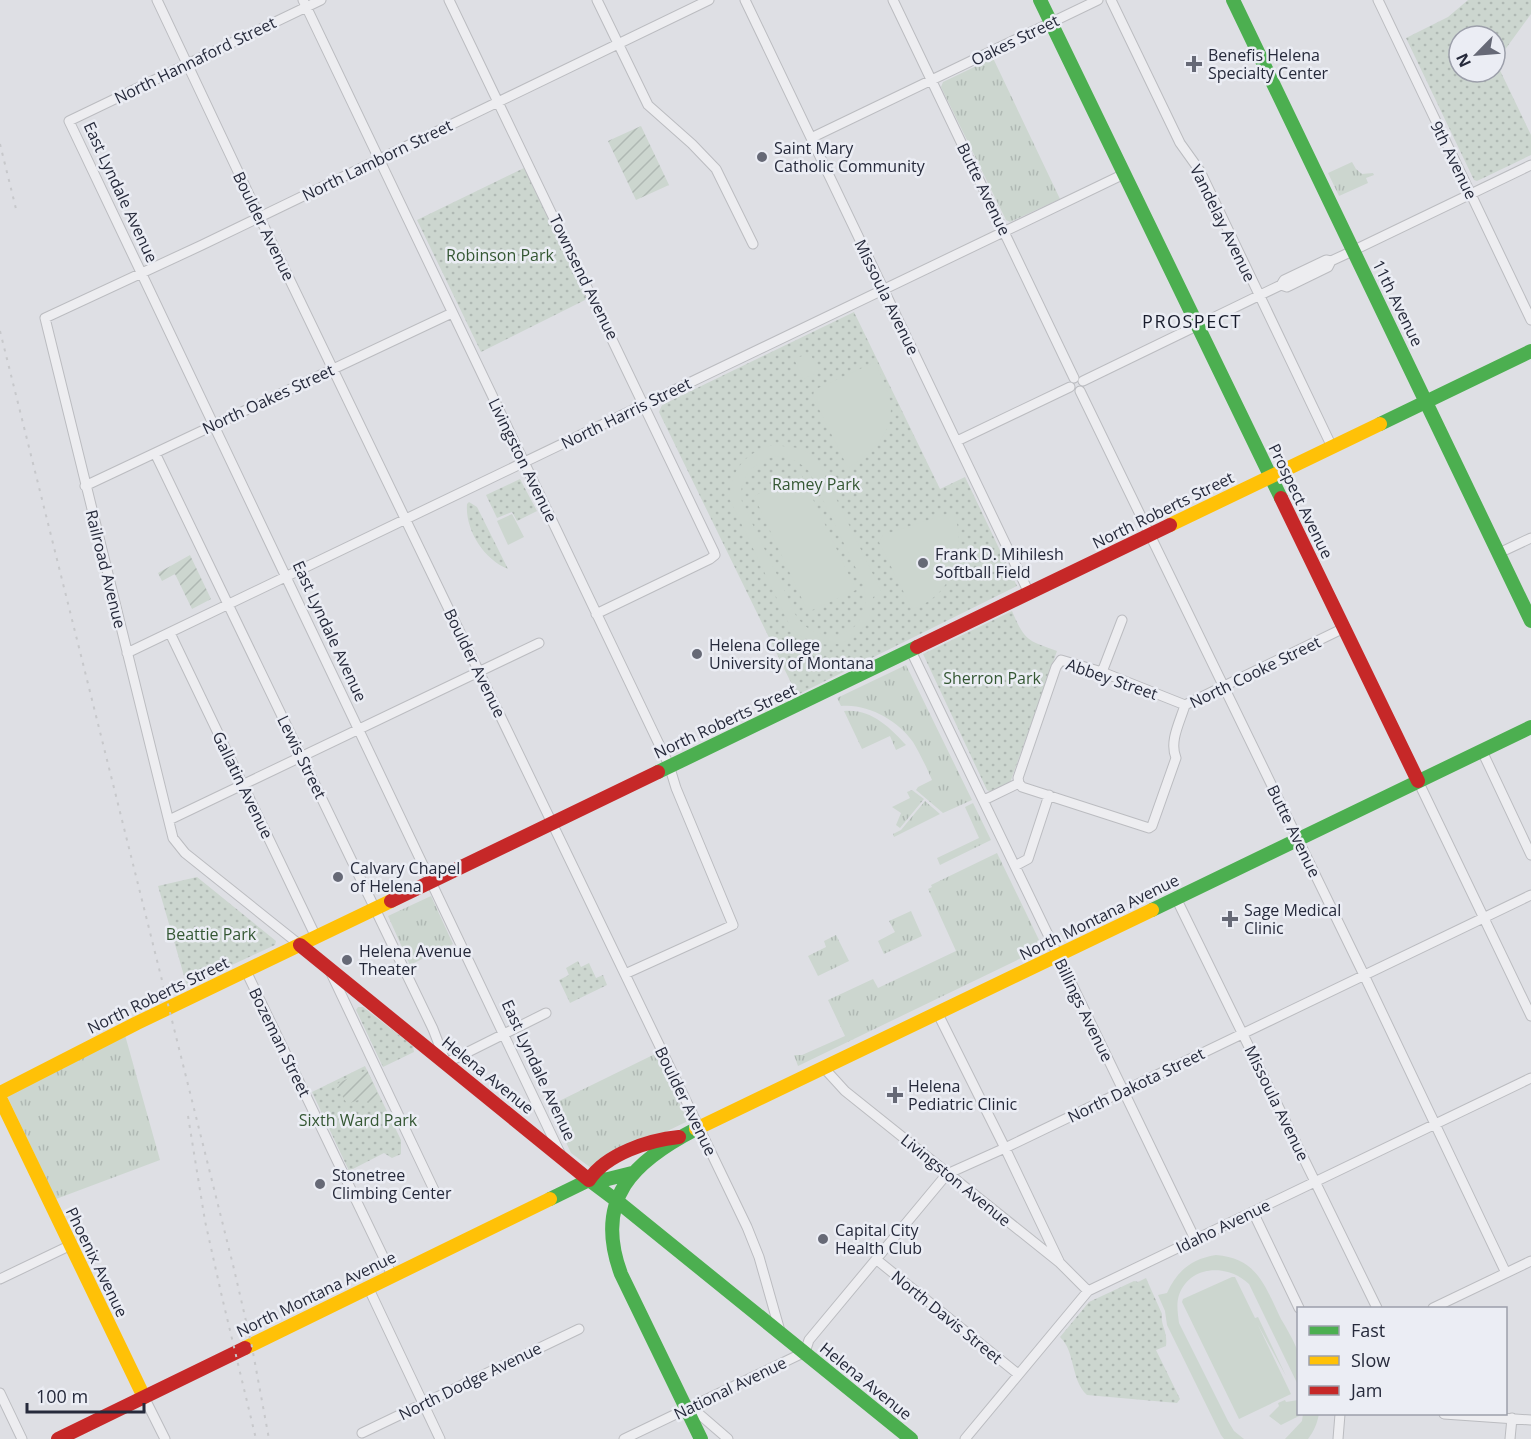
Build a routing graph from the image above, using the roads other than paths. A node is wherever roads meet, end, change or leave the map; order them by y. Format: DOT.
graph roads {
  1 [pos="157,0"];
  2 [pos="321,0"];
  3 [pos="449,0"];
  4 [pos="597,0"];
  5 [pos="709,0"];
  6 [pos="744,0"];
  7 [pos="892,0"];
  8 [pos="1040,0"];
  9 [pos="1098,0"];
  10 [pos="1111,0"];
  11 [pos="1233,0"];
  12 [pos="1378,0"];
  13 [pos="304,4"];
  14 [pos="1051,22"];
  15 [pos="618,44"];
  16 [pos="187,64"];
  17 [pos="932,80"];
  18 [pos="499,102"];
  19 [pos="69,121"];
  20 [pos="811,138"];
  21 [pos="379,159"];
  22 [pos="1531,165"];
  23 [pos="1124,174"];
  24 [pos="1471,194"];
  25 [pos="259,216"];
  26 [pos="1004,232"];
  27 [pos="753,244"];
  28 [pos="1354,250"];
  29 [pos="141,273"];
  30 [pos="884,290"];
  31 [pos="1259,296"];
  32 [pos="452,313"];
  33 [pos="45,318"];
  34 [pos="1531,320"];
  35 [pos="1198,325"];
  36 [pos="1531,351"];
  37 [pos="333,369"];
  38 [pos="1077,384"];
  39 [pos="1427,401"];
  40 [pos="645,404"];
  41 [pos="214,425"];
  42 [pos="957,441"];
  43 [pos="1332,447"];
  44 [pos="154,453"];
  45 [pos="524,462"];
  46 [pos="1271,477"];
  47 [pos="85,486"];
  48 [pos="405,519"];
  49 [pos="1150,535"];
  50 [pos="1531,538"];
  51 [pos="1499,553"];
  52 [pos="286,577"];
  53 [pos="1029,593"];
  54 [pos="228,605"];
  55 [pos="596,614"];
  56 [pos="1122,620"];
  57 [pos="1531,621"];
  58 [pos="1344,628"];
  59 [pos="170,633"];
  60 [pos="539,643"];
  61 [pos="911,651"];
  62 [pos="127,653"];
  63 [pos="479,671"];
  64 [pos="1102,672"];
  65 [pos="1224,686"];
  66 [pos="1185,705"];
  67 [pos="1531,727"];
  68 [pos="358,730"];
  69 [pos="1482,751"];
  70 [pos="303,756"];
  71 [pos="669,765"];
  72 [pos="1418,781"];
  73 [pos="1019,783"];
  74 [pos="243,784"];
  75 [pos="1049,795"];
  76 [pos="984,800"];
  77 [pos="169,820"];
  78 [pos="552,823"];
  79 [pos="1297,840"];
  80 [pos="1531,855"];
  81 [pos="1015,866"];
  82 [pos="430,881"];
  83 [pos="1531,895"];
  84 [pos="1176,898"];
  85 [pos="376,908"];
  86 [pos="1484,918"];
  87 [pos="316,937"];
  88 [pos="300,945"];
  89 [pos="1058,956"];
  90 [pos="329,968"];
  91 [pos="246,971"];
  92 [pos="625,975"];
  93 [pos="1364,975"];
  94 [pos="546,1013"];
  95 [pos="938,1014"];
  96 [pos="1531,1016"];
  97 [pos="1243,1033"];
  98 [pos="503,1034"];
  99 [pos="446,1063"];
  100 [pos="824,1068"];
  101 [pos="1531,1078"];
  102 [pos="1123,1091"];
  103 [pos="0,1093"];
  104 [pos="0,1098"];
  105 [pos="1435,1124"];
  106 [pos="699,1128"];
  107 [pos="682,1137"];
  108 [pos="1005,1148"];
  109 [pos="561,1156"];
  110 [pos="632,1173"];
  111 [pos="947,1174"];
  112 [pos="589,1180"];
  113 [pos="1315,1182"];
  114 [pos="435,1192"];
  115 [pos="616,1201"];
  116 [pos="1253,1212"];
  117 [pos="1196,1239"];
  118 [pos="71,1245"];
  119 [pos="877,1260"];
  120 [pos="1531,1261"];
  121 [pos="1060,1263"];
  122 [pos="1506,1273"];
  123 [pos="392,1275"];
  124 [pos="0,1279"];
  125 [pos="368,1287"];
  126 [pos="1088,1291"];
  127 [pos="1299,1307"];
  128 [pos="1377,1307"];
  129 [pos="1434,1307"];
  130 [pos="579,1329"];
  131 [pos="780,1331"];
  132 [pos="805,1352"];
  133 [pos="1018,1374"];
  134 [pos="0,1393"];
  135 [pos="144,1397"];
  136 [pos="423,1403"];
  137 [pos="689,1408"];
  138 [pos="1340,1415"];
  139 [pos="1471,1415"];
  140 [pos="1512,1418"];
  141 [pos="1531,1420"];
  142 [pos="362,1434"];
  143 [pos="22,1439"];
  144 [pos="58,1439"];
  145 [pos="165,1439"];
  146 [pos="440,1439"];
  147 [pos="624,1439"];
  148 [pos="701,1439"];
  149 [pos="728,1439"];
  150 [pos="910,1439"];
  151 [pos="965,1439"];
  152 [pos="1338,1439"];
  153 [pos="1510,1439"];
  1 -- 16 [label="street, Boulder Avenue"];
  2 -- 13 [label="street, North Hannaford Street"];
  3 -- 18 [label="street, Townsend Avenue"];
  4 -- 15 [label="street"];
  5 -- 15 [label="street, North Lamborn Street"];
  6 -- 20 [label="street, Missoula Avenue"];
  7 -- 17 [label="street, Butte Avenue"];
  8 -- 14 [label="main road, Prospect Avenue"];
  9 -- 14 [label="street, Oakes Street"];
  10 -- 31 [label="street, Vandelay Avenue"];
  11 -- 28 [label="main road, 11th Avenue"];
  12 -- 24 [label="street, 9th Avenue"];
  13 -- 16 [label="street, North Hannaford Street"];
  13 -- 21 [label="street, Livingston Avenue"];
  14 -- 17 [label="street, Oakes Street"];
  14 -- 23 [label="main road, Prospect Avenue"];
  15 -- 18 [label="street, North Lamborn Street"];
  15 -- 27 [label="street"];
  16 -- 19 [label="street, North Hannaford Street"];
  16 -- 25 [label="street, Boulder Avenue"];
  17 -- 20 [label="street"];
  17 -- 26 [label="street, Butte Avenue"];
  18 -- 21 [label="street, North Lamborn Street"];
  18 -- 40 [label="street, Townsend Avenue"];
  19 -- 29 [label="street, East Lyndale Avenue"];
  20 -- 30 [label="street, Missoula Avenue"];
  21 -- 25 [label="street, North Lamborn Street"];
  21 -- 32 [label="street, Livingston Avenue"];
  22 -- 24 [label="street"];
  23 -- 26 [label="street, North Harris Street"];
  23 -- 35 [label="main road, Prospect Avenue"];
  24 -- 28 [label="street"];
  24 -- 34 [label="street, 9th Avenue"];
  25 -- 29 [label="street, North Lamborn Street"];
  25 -- 37 [label="street, Boulder Avenue"];
  26 -- 30 [label="street, North Harris Street"];
  26 -- 38 [label="street, Butte Avenue"];
  28 -- 31 [label="street"];
  28 -- 39 [label="main road, 11th Avenue"];
  29 -- 33 [label="street, North Lamborn Street"];
  29 -- 41 [label="street, East Lyndale Avenue"];
  30 -- 40 [label="street, North Harris Street"];
  30 -- 42 [label="street, Missoula Avenue"];
  31 -- 35 [label="street"];
  31 -- 43 [label="street, Vandelay Avenue"];
  32 -- 37 [label="street, North Oakes Street"];
  32 -- 45 [label="street, Livingston Avenue"];
  33 -- 47 [label="street, Railroad Avenue"];
  35 -- 38 [label="street"];
  35 -- 46 [label="main road, Prospect Avenue"];
  36 -- 39 [label="main road, North Roberts Street"];
  37 -- 41 [label="street, North Oakes Street"];
  37 -- 48 [label="street, Boulder Avenue"];
  38 -- 42 [label="street"];
  38 -- 49 [label="street, Butte Avenue"];
  39 -- 43 [label="main road, North Roberts Street"];
  39 -- 51 [label="main road, 11th Avenue"];
  40 -- 45 [label="street, North Harris Street"];
  40 -- 55 [label="street, Townsend Avenue"];
  41 -- 44 [label="street, North Oakes Street"];
  41 -- 52 [label="street, East Lyndale Avenue"];
  42 -- 53 [label="street, Missoula Avenue"];
  43 -- 46 [label="main road, North Roberts Street"];
  44 -- 47 [label="street, North Oakes Street"];
  44 -- 54 [label="street, Lewis Street"];
  45 -- 48 [label="street, North Harris Street"];
  45 -- 55 [label="street, Livingston Avenue"];
  46 -- 49 [label="main road, North Roberts Street"];
  46 -- 58 [label="main road, Prospect Avenue"];
  47 -- 62 [label="street, Railroad Avenue"];
  48 -- 52 [label="street, North Harris Street"];
  48 -- 63 [label="street, Boulder Avenue"];
  49 -- 53 [label="main road, North Roberts Street"];
  49 -- 65 [label="street, Butte Avenue"];
  50 -- 51 [label="street"];
  51 -- 57 [label="main road, 11th Avenue"];
  52 -- 54 [label="street, North Harris Street"];
  52 -- 68 [label="street, East Lyndale Avenue"];
  53 -- 61 [label="main road, North Roberts Street"];
  54 -- 59 [label="street, North Harris Street"];
  54 -- 70 [label="street, Lewis Street"];
  55 -- 71 [label="street, Livingston Avenue"];
  56 -- 64 [label="street"];
  58 -- 65 [label="street, North Cooke Street"];
  58 -- 72 [label="main road, Prospect Avenue"];
  59 -- 62 [label="street, North Harris Street"];
  59 -- 74 [label="street, Gallatin Avenue"];
  60 -- 63 [label="street"];
  61 -- 71 [label="main road, North Roberts Street"];
  61 -- 76 [label="street, Billings Avenue"];
  62 -- 77 [label="street, Railroad Avenue"];
  63 -- 68 [label="street"];
  63 -- 78 [label="street, Boulder Avenue"];
  64 -- 66 [label="street, Abbey Street"];
  64 -- 73 [label="street, Abbey Street"];
  65 -- 66 [label="street, North Cooke Street"];
  65 -- 79 [label="street, Butte Avenue"];
  66 -- 75 [label="street, North Cooke Street"];
  67 -- 69 [label="main road, North Montana Avenue"];
  68 -- 70 [label="street"];
  68 -- 82 [label="street, East Lyndale Avenue"];
  69 -- 72 [label="main road, North Montana Avenue"];
  69 -- 80 [label="street"];
  70 -- 74 [label="street"];
  70 -- 85 [label="street, Lewis Street"];
  71 -- 78 [label="main road, North Roberts Street"];
  71 -- 92 [label="street, Livingston Avenue"];
  72 -- 79 [label="main road, North Montana Avenue"];
  72 -- 86 [label="street, Prospect Avenue"];
  73 -- 75 [label="street, North Cooke Street"];
  73 -- 76 [label="street"];
  74 -- 77 [label="street"];
  74 -- 87 [label="street, Gallatin Avenue"];
  75 -- 81 [label="street"];
  76 -- 81 [label="street, Billings Avenue"];
  77 -- 88 [label="street, Helena Avenue"];
  78 -- 82 [label="main road, North Roberts Street"];
  78 -- 92 [label="street, Boulder Avenue"];
  79 -- 84 [label="main road, North Montana Avenue"];
  79 -- 93 [label="street, Butte Avenue"];
  81 -- 89 [label="street, Billings Avenue"];
  82 -- 85 [label="main road, North Roberts Street"];
  82 -- 98 [label="street, East Lyndale Avenue"];
  83 -- 86 [label="street, North Dakota Street"];
  84 -- 89 [label="main road, North Montana Avenue"];
  84 -- 97 [label="street, Missoula Avenue"];
  85 -- 87 [label="main road, North Roberts Street"];
  85 -- 99 [label="street, Lewis Street"];
  86 -- 93 [label="street, North Dakota Street"];
  86 -- 96 [label="street, Prospect Avenue"];
  87 -- 88 [label="main road, North Roberts Street"];
  88 -- 90 [label="main road, Helena Avenue"];
  88 -- 91 [label="main road, North Roberts Street"];
  89 -- 95 [label="main road, North Montana Avenue"];
  89 -- 102 [label="street, Billings Avenue"];
  90 -- 99 [label="main road, Helena Avenue"];
  90 -- 114 [label="street"];
  91 -- 103 [label="main road, North Roberts Street"];
  91 -- 123 [label="street, Bozeman Street"];
  92 -- 106 [label="street, Boulder Avenue"];
  93 -- 97 [label="street, North Dakota Street"];
  93 -- 105 [label="street, Butte Avenue"];
  94 -- 98 [label="street"];
  95 -- 100 [label="main road, North Montana Avenue"];
  95 -- 108 [label="street"];
  97 -- 102 [label="street, North Dakota Street"];
  97 -- 113 [label="street, Missoula Avenue"];
  98 -- 99 [label="street"];
  98 -- 109 [label="street, East Lyndale Avenue"];
  99 -- 109 [label="main road, Helena Avenue"];
  100 -- 106 [label="main road, North Montana Avenue"];
  100 -- 111 [label="street, Livingston Avenue"];
  101 -- 105 [label="street, Idaho Avenue"];
  102 -- 108 [label="street, North Dakota Street"];
  102 -- 117 [label="street, Billings Avenue"];
  104 -- 118 [label="main road, Phoenix Avenue"];
  105 -- 113 [label="street, Idaho Avenue"];
  105 -- 122 [label="street, Butte Avenue"];
  106 -- 107 [label="main road, North Montana Avenue"];
  106 -- 131 [label="street, Boulder Avenue"];
  107 -- 110 [label="main road, North Montana Avenue"];
  107 -- 112 [label="main road, North Montana Avenue"];
  108 -- 111 [label="street, North Dakota Street"];
  108 -- 121 [label="street"];
  109 -- 112 [label="main road, Helena Avenue"];
  110 -- 112 [label="main road, North Montana Avenue"];
  110 -- 115 [label="main road, North Montana Avenue"];
  111 -- 119 [label="street, North Dakota Street"];
  111 -- 121 [label="street, Livingston Avenue"];
  112 -- 115 [label="main road, Helena Avenue"];
  112 -- 123 [label="main road, North Montana Avenue"];
  113 -- 116 [label="street, Idaho Avenue"];
  113 -- 128 [label="street, Missoula Avenue"];
  115 -- 131 [label="main road, Helena Avenue"];
  115 -- 137 [label="main road"];
  116 -- 117 [label="street, Idaho Avenue"];
  116 -- 127 [label="street"];
  117 -- 126 [label="street, Idaho Avenue"];
  118 -- 124 [label="street"];
  118 -- 135 [label="main road, Phoenix Avenue"];
  119 -- 132 [label="street, North Dakota Street"];
  119 -- 133 [label="street, North Davis Street"];
  120 -- 122 [label="street"];
  121 -- 126 [label="street, Livingston Avenue"];
  122 -- 129 [label="street"];
  123 -- 125 [label="main road, North Montana Avenue"];
  125 -- 135 [label="main road, North Montana Avenue"];
  125 -- 136 [label="street"];
  126 -- 133 [label="street, Idaho Avenue"];
  130 -- 136 [label="street, North Dodge Avenue"];
  131 -- 132 [label="main road, Helena Avenue"];
  132 -- 137 [label="street, National Avenue"];
  132 -- 150 [label="main road, Helena Avenue"];
  133 -- 151 [label="street, Idaho Avenue"];
  134 -- 143 [label="street"];
  135 -- 144 [label="main road, North Montana Avenue"];
  135 -- 145 [label="street, Phoenix Avenue"];
  136 -- 142 [label="street, North Dodge Avenue"];
  136 -- 146 [label="street"];
  137 -- 147 [label="street, National Avenue"];
  137 -- 148 [label="main road"];
  137 -- 149 [label="street"];
  138 -- 152 [label="street"];
  139 -- 140 [label="street"];
  140 -- 141 [label="street"];
  140 -- 153 [label="street"];
}
